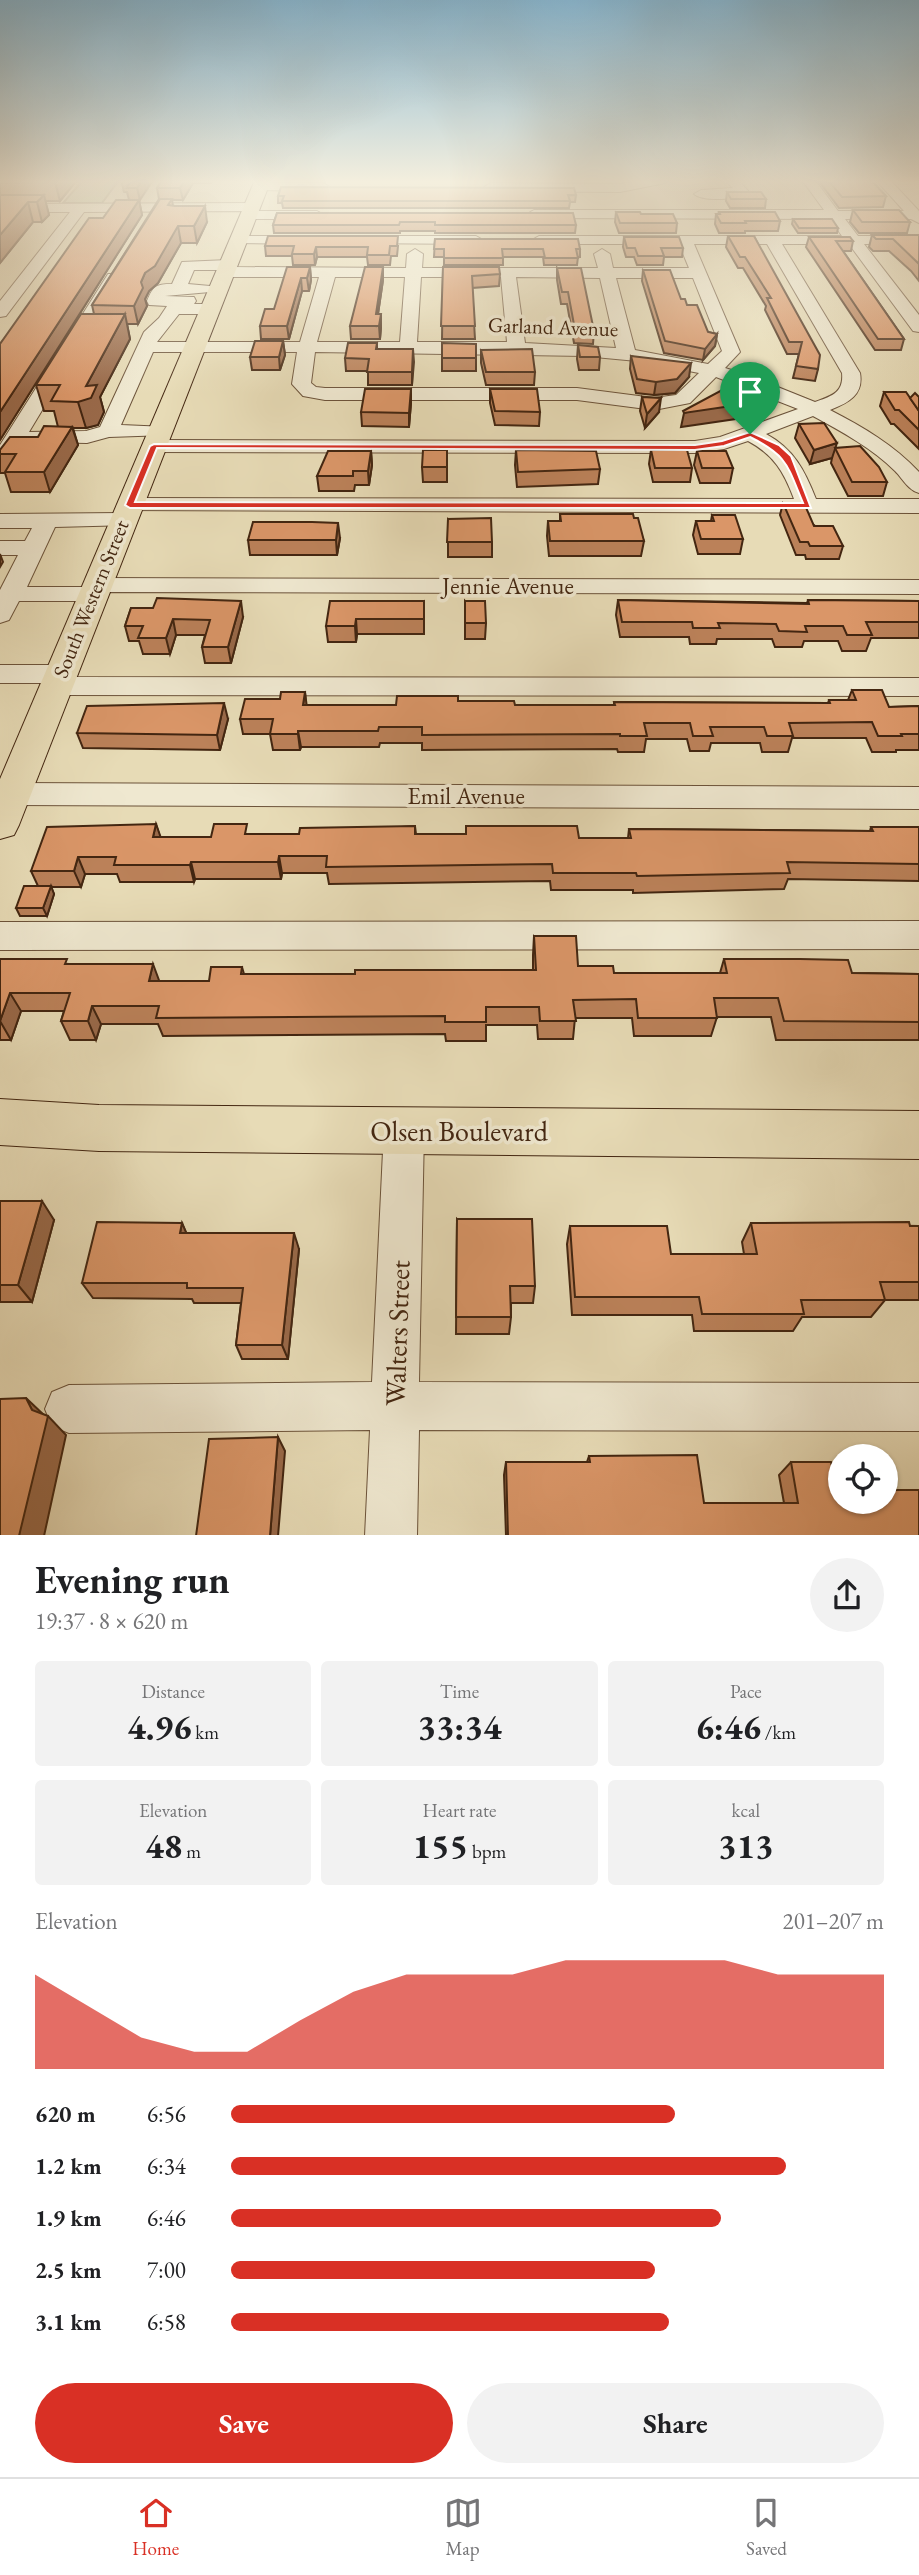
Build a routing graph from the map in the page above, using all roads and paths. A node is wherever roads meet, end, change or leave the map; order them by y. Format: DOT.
graph roads {
  1 [pos="46,252"];
  2 [pos="195,252"];
  3 [pos="230,252"];
  4 [pos="415,252"];
  5 [pos="602,252"];
  6 [pos="691,252"];
  7 [pos="779,252"];
  8 [pos="863,252"];
  9 [pos="328,272"];
  10 [pos="414,272"];
  11 [pos="607,272"];
  12 [pos="508,273"];
  13 [pos="701,273"];
  14 [pos="183,278"];
  15 [pos="212,302"];
  16 [pos="0,312"];
  17 [pos="919,327"];
  18 [pos="80,331"];
  19 [pos="104,332"];
  20 [pos="129,332"];
  21 [pos="155,333"];
  22 [pos="307,347"];
  23 [pos="408,347"];
  24 [pos="517,348"];
  25 [pos="626,352"];
  26 [pos="713,369"];
  27 [pos="817,409"];
  28 [pos="108,431"];
  29 [pos="750,434"];
  30 [pos="16,436"];
  31 [pos="157,439"];
  32 [pos="0,462"];
  33 [pos="919,486"];
  34 [pos="808,506"];
  35 [pos="919,506"];
  36 [pos="126,513"];
  37 [pos="0,521"];
  38 [pos="47,521"];
  39 [pos="0,548"];
  40 [pos="33,548"];
  41 [pos="919,587"];
  42 [pos="94,590"];
  43 [pos="5,604"];
  44 [pos="0,674"];
  45 [pos="58,680"];
  46 [pos="919,687"];
  47 [pos="10,787"];
  48 [pos="919,797"];
  49 [pos="0,825"];
  50 [pos="919,935"];
  51 [pos="0,936"];
  52 [pos="0,1122"];
  53 [pos="404,1130"];
  54 [pos="919,1135"];
  55 [pos="395,1406"];
  56 [pos="919,1408"];
  57 [pos="69,1409"];
  58 [pos="391,1535"];
  1 -- 16 [label="street"];
  2 -- 14 [label="street"];
  3 -- 15 [label="main road, South Western Street"];
  4 -- 10 [label="street"];
  5 -- 11 [label="street"];
  6 -- 13 [label="street"];
  7 -- 27 [label="street"];
  8 -- 17 [label="street"];
  9 -- 10 [label="street"];
  9 -- 15 [label="street"];
  9 -- 22 [label="street"];
  10 -- 12 [label="street"];
  10 -- 23 [label="street"];
  11 -- 12 [label="street"];
  11 -- 13 [label="street"];
  11 -- 25 [label="street"];
  12 -- 24 [label="street"];
  13 -- 26 [label="street"];
  14 -- 15 [label="street"];
  14 -- 15 [label="street"];
  14 -- 15 [label="street"];
  14 -- 18 [label="street"];
  15 -- 21 [label="street"];
  15 -- 21 [label="street"];
  15 -- 22 [label="street, Garland Avenue"];
  15 -- 31 [label="main road, South Western Street"];
  18 -- 19 [label="street"];
  18 -- 30 [label="street"];
  20 -- 21 [label="street"];
  21 -- 28 [label="street"];
  22 -- 23 [label="street, Garland Avenue"];
  22 -- 26 [label="street"];
  23 -- 24 [label="street, Garland Avenue"];
  24 -- 25 [label="street, Garland Avenue"];
  25 -- 26 [label="street, Garland Avenue"];
  26 -- 27 [label="street, Garland Avenue"];
  27 -- 29 [label="street"];
  27 -- 33 [label="street, Garland Avenue"];
  28 -- 30 [label="street"];
  28 -- 31 [label="street"];
  29 -- 31 [label="street"];
  29 -- 34 [label="street"];
  30 -- 32 [label="street"];
  31 -- 36 [label="main road, South Western Street"];
  34 -- 35 [label="street"];
  34 -- 36 [label="street"];
  36 -- 38 [label="street"];
  36 -- 42 [label="main road, South Western Street"];
  37 -- 38 [label="street"];
  38 -- 40 [label="street"];
  39 -- 40 [label="street"];
  40 -- 43 [label="street"];
  41 -- 42 [label="street, Jennie Avenue"];
  42 -- 43 [label="street, Jennie Avenue"];
  42 -- 45 [label="main road, South Western Street"];
  44 -- 45 [label="street"];
  45 -- 46 [label="street"];
  45 -- 47 [label="main road, South Western Street"];
  47 -- 48 [label="street, Emil Avenue"];
  47 -- 49 [label="main road, South Western Street"];
  50 -- 51 [label="street"];
  52 -- 53 [label="main road, Olsen Boulevard"];
  53 -- 54 [label="main road, Olsen Boulevard"];
  53 -- 55 [label="street, Walters Street"];
  55 -- 56 [label="street"];
  55 -- 57 [label="street"];
  55 -- 58 [label="street, Walters Street"];
}
